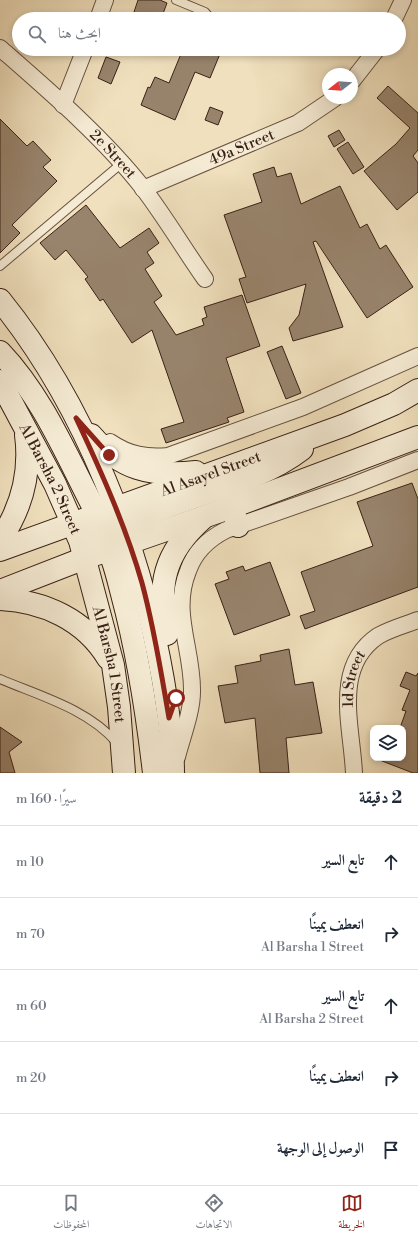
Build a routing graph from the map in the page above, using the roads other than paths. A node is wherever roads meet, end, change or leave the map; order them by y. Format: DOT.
graph roads {
  1 [pos="105,0"];
  2 [pos="176,0"];
  3 [pos="403,0"];
  4 [pos="101,12"];
  5 [pos="205,12"];
  6 [pos="397,12"];
  7 [pos="0,48"];
  8 [pos="82,56"];
  9 [pos="372,56"];
  10 [pos="358,73"];
  11 [pos="327,104"];
  12 [pos="63,105"];
  13 [pos="122,163"];
  14 [pos="143,188"];
  15 [pos="0,266"];
  16 [pos="205,279"];
  17 [pos="0,300"];
  18 [pos="0,352"];
  19 [pos="418,356"];
  20 [pos="0,381"];
  21 [pos="418,390"];
  22 [pos="76,418"];
  23 [pos="24,426"];
  24 [pos="318,435"];
  25 [pos="418,436"];
  26 [pos="418,460"];
  27 [pos="228,466"];
  28 [pos="204,517"];
  29 [pos="235,517"];
  30 [pos="101,532"];
  31 [pos="0,540"];
  32 [pos="0,550"];
  33 [pos="0,576"];
  34 [pos="0,591"];
  35 [pos="0,599"];
  36 [pos="418,620"];
  37 [pos="113,665"];
  38 [pos="0,679"];
  39 [pos="169,718"];
  40 [pos="123,750"];
  41 [pos="167,772"];
  42 [pos="124,773"];
  43 [pos="354,773"];
  1 -- 4 [label="street"];
  2 -- 5 [label="lane"];
  3 -- 6 [label="street"];
  7 -- 12 [label="street, 2e Street"];
  8 -- 12 [label="street"];
  9 -- 10 [label="street"];
  11 -- 14 [label="street, 49a Street"];
  12 -- 13 [label="street, 2e Street"];
  13 -- 14 [label="street, 2e Street"];
  13 -- 15 [label="lane"];
  14 -- 16 [label="street, 2e Street"];
  17 -- 22 [label="street"];
  18 -- 30 [label="street"];
  19 -- 22 [label="street"];
  20 -- 23 [label="street, Al Barsha 2 Street"];
  21 -- 24 [label="street, Al Asayel Street"];
  22 -- 27 [label="street"];
  22 -- 30 [label="street"];
  23 -- 30 [label="street, Al Barsha 2 Street"];
  23 -- 31 [label="street"];
  24 -- 27 [label="street, Al Asayel Street"];
  24 -- 30 [label="street"];
  25 -- 29 [label="street, Al Asayel Street"];
  26 -- 29 [label="street"];
  27 -- 30 [label="street, Al Asayel Street"];
  28 -- 29 [label="street, Al Asayel Street"];
  28 -- 30 [label="street, Al Asayel Street"];
  28 -- 39 [label="street"];
  29 -- 41 [label="street"];
  30 -- 32 [label="street, Al Asayel Street"];
  30 -- 33 [label="street"];
  30 -- 34 [label="street, Al Asayel Street"];
  30 -- 37 [label="street, Al Barsha 1 Street"];
  30 -- 39 [label="street"];
  30 -- 41 [label="street"];
  35 -- 37 [label="street"];
  36 -- 43 [label="street, 1d Street"];
  37 -- 40 [label="street, Al Barsha 1 Street"];
  38 -- 40 [label="lane"];
  39 -- 41 [label="street"];
  40 -- 42 [label="street, Al Barsha 1 Street"];
}
